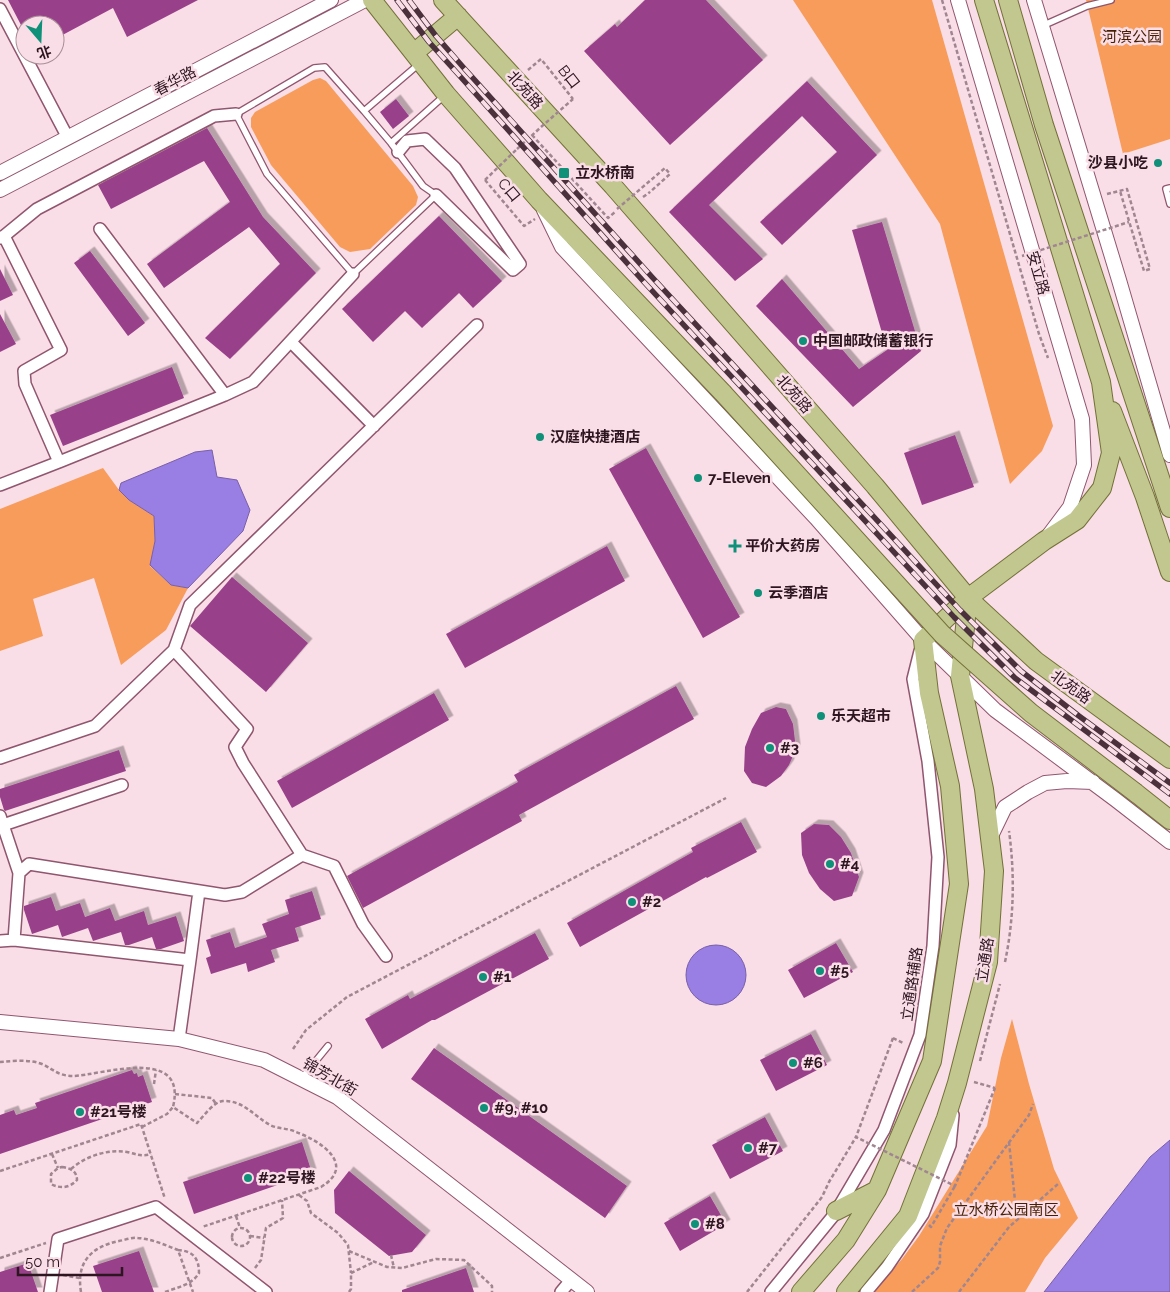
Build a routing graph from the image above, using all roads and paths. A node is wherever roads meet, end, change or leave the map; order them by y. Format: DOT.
graph roads {
  1 [pos="331,0"];
  2 [pos="365,0"];
  3 [pos="372,0"];
  4 [pos="443,0"];
  5 [pos="942,0"];
  6 [pos="958,0"];
  7 [pos="984,0"];
  8 [pos="1008,0"];
  9 [pos="1034,0"];
  10 [pos="1111,0"];
  11 [pos="0,9"];
  12 [pos="458,16"];
  13 [pos="1042,26"];
  14 [pos="417,58"];
  15 [pos="541,59"];
  16 [pos="446,94"];
  17 [pos="364,111"];
  18 [pos="236,114"];
  19 [pos="532,135"];
  20 [pos="68,138"];
  21 [pos="394,147"];
  22 [pos="0,173"];
  23 [pos="1170,188"];
  24 [pos="0,190"];
  25 [pos="1120,190"];
  26 [pos="650,192"];
  27 [pos="1104,194"];
  28 [pos="436,195"];
  29 [pos="539,200"];
  30 [pos="1170,204"];
  31 [pos="1129,222"];
  32 [pos="524,226"];
  33 [pos="100,229"];
  34 [pos="2,237"];
  35 [pos="1022,256"];
  36 [pos="353,274"];
  37 [pos="477,326"];
  38 [pos="291,342"];
  39 [pos="1049,360"];
  40 [pos="1102,382"];
  41 [pos="225,395"];
  42 [pos="374,426"];
  43 [pos="1170,455"];
  44 [pos="59,462"];
  45 [pos="2,482"];
  46 [pos="1170,508"];
  47 [pos="1044,541"];
  48 [pos="1170,572"];
  49 [pos="968,598"];
  50 [pos="923,640"];
  51 [pos="174,650"];
  52 [pos="960,676"];
  53 [pos="0,758"];
  54 [pos="1170,759"];
  55 [pos="1093,782"];
  56 [pos="122,785"];
  57 [pos="726,798"];
  58 [pos="1170,820"];
  59 [pos="1,822"];
  60 [pos="990,838"];
  61 [pos="1170,842"];
  62 [pos="302,856"];
  63 [pos="19,873"];
  64 [pos="199,891"];
  65 [pos="14,940"];
  66 [pos="0,941"];
  67 [pos="386,956"];
  68 [pos="190,960"];
  69 [pos="0,1022"];
  70 [pos="893,1038"];
  71 [pos="179,1039"];
  72 [pos="328,1046"];
  73 [pos="293,1049"];
  74 [pos="0,1062"];
  75 [pos="156,1070"];
  76 [pos="302,1079"];
  77 [pos="974,1082"];
  78 [pos="957,1083"];
  79 [pos="154,1084"];
  80 [pos="176,1094"];
  81 [pos="216,1104"];
  82 [pos="1033,1104"];
  83 [pos="173,1107"];
  84 [pos="142,1127"];
  85 [pos="856,1137"];
  86 [pos="1009,1142"];
  87 [pos="52,1154"];
  88 [pos="151,1154"];
  89 [pos="58,1168"];
  90 [pos="71,1169"];
  91 [pos="0,1171"];
  92 [pos="1058,1184"];
  93 [pos="955,1186"];
  94 [pos="877,1190"];
  95 [pos="299,1195"];
  96 [pos="282,1200"];
  97 [pos="836,1211"];
  98 [pos="236,1216"];
  99 [pos="172,1219"];
  100 [pos="1016,1220"];
  101 [pos="931,1227"];
  102 [pos="240,1228"];
  103 [pos="188,1232"];
  104 [pos="250,1236"];
  105 [pos="264,1238"];
  106 [pos="58,1239"];
  107 [pos="178,1250"];
  108 [pos="349,1251"];
  109 [pos="391,1255"];
  110 [pos="0,1258"];
  111 [pos="374,1262"];
  112 [pos="394,1268"];
  113 [pos="351,1273"];
  114 [pos="247,1278"];
  115 [pos="571,1280"];
  116 [pos="190,1283"];
  117 [pos="50,1292"];
  118 [pos="81,1292"];
  119 [pos="165,1292"];
  120 [pos="193,1292"];
  121 [pos="266,1292"];
  122 [pos="349,1292"];
  123 [pos="492,1292"];
  124 [pos="561,1292"];
  125 [pos="587,1292"];
  126 [pos="747,1292"];
  127 [pos="771,1292"];
  128 [pos="801,1292"];
  129 [pos="846,1292"];
  130 [pos="866,1292"];
  131 [pos="912,1292"];
  132 [pos="959,1292"];
  1 -- 20 [label="street, 春华路"];
  2 -- 24 [label="street, 春华路"];
  3 -- 14 [label="main road"];
  4 -- 12 [label="main road, 北苑路"];
  5 -- 39 [label="path"];
  6 -- 47 [label="street, 安立路"];
  7 -- 40 [label="main road, 安立路"];
  8 -- 46 [label="main road"];
  9 -- 13 [label="street"];
  10 -- 13 [label="lane"];
  11 -- 20 [label="street"];
  12 -- 14 [label="main road"];
  12 -- 49 [label="main road, 北苑路"];
  13 -- 43 [label="street"];
  14 -- 16 [label="main road"];
  14 -- 17 [label="lane"];
  15 -- 19 [label="path, B口, bridge"];
  16 -- 21 [label="lane"];
  16 -- 29 [label="main road"];
  17 -- 18 [label="lane"];
  17 -- 21 [label="lane"];
  18 -- 34 [label="street"];
  18 -- 36 [label="lane"];
  19 -- 26 [label="path, bridge"];
  19 -- 32 [label="path, C口, bridge"];
  20 -- 22 [label="street, 春华路"];
  21 -- 28 [label="lane"];
  21 -- 28 [label="street"];
  23 -- 30 [label="lane"];
  25 -- 27 [label="path"];
  25 -- 31 [label="path"];
  25 -- 31 [label="path"];
  28 -- 36 [label="lane"];
  29 -- 50 [label="street"];
  29 -- 58 [label="main road, bridge"];
  31 -- 35 [label="path, bridge"];
  33 -- 41 [label="street"];
  34 -- 44 [label="street"];
  36 -- 38 [label="street"];
  37 -- 42 [label="street"];
  38 -- 41 [label="street"];
  38 -- 42 [label="street"];
  40 -- 47 [label="main road, 安立路"];
  40 -- 48 [label="main road, 安立路"];
  41 -- 44 [label="street"];
  42 -- 51 [label="street"];
  44 -- 45 [label="street"];
  47 -- 49 [label="main road, 安立路"];
  49 -- 50 [label="main road, 安立路"];
  49 -- 52 [label="main road, 立通路"];
  49 -- 54 [label="main road, 北苑路"];
  50 -- 52 [label="street"];
  50 -- 94 [label="main road"];
  50 -- 97 [label="street, 立通路辅路"];
  51 -- 53 [label="street"];
  51 -- 62 [label="street"];
  52 -- 55 [label="street"];
  52 -- 60 [label="main road, 立通路"];
  55 -- 60 [label="street"];
  55 -- 61 [label="street"];
  56 -- 59 [label="street"];
  57 -- 73 [label="path"];
  59 -- 63 [label="street"];
  60 -- 78 [label="main road, 立通路"];
  62 -- 64 [label="street"];
  62 -- 67 [label="street"];
  63 -- 64 [label="street"];
  63 -- 65 [label="street"];
  64 -- 68 [label="street"];
  65 -- 66 [label="street"];
  65 -- 68 [label="street"];
  68 -- 71 [label="street"];
  69 -- 71 [label="street, 锦芳北街"];
  70 -- 85 [label="path, bridge"];
  71 -- 76 [label="street, 锦芳北街"];
  72 -- 76 [label="lane"];
  74 -- 75 [label="path"];
  75 -- 79 [label="path"];
  75 -- 80 [label="path"];
  76 -- 115 [label="street, 锦芳北街"];
  77 -- 93 [label="path, bridge"];
  78 -- 129 [label="main road, 立通路"];
  78 -- 130 [label="street"];
  80 -- 81 [label="path"];
  80 -- 83 [label="path"];
  81 -- 83 [label="path"];
  81 -- 95 [label="path"];
  82 -- 86 [label="path"];
  83 -- 84 [label="path"];
  84 -- 87 [label="path"];
  84 -- 88 [label="path"];
  85 -- 93 [label="path, bridge"];
  85 -- 126 [label="path"];
  86 -- 100 [label="path"];
  86 -- 131 [label="path"];
  87 -- 89 [label="path"];
  87 -- 91 [label="path"];
  88 -- 90 [label="path"];
  88 -- 99 [label="path"];
  89 -- 90 [label="path"];
  89 -- 90 [label="path"];
  92 -- 100 [label="path"];
  93 -- 101 [label="path"];
  94 -- 97 [label="main road"];
  94 -- 128 [label="main road"];
  95 -- 96 [label="path"];
  95 -- 108 [label="path"];
  96 -- 98 [label="path"];
  96 -- 105 [label="path"];
  97 -- 127 [label="street, 立通路辅路"];
  98 -- 102 [label="path"];
  98 -- 103 [label="path"];
  99 -- 103 [label="street"];
  99 -- 106 [label="street"];
  100 -- 132 [label="path"];
  102 -- 104 [label="path"];
  102 -- 104 [label="path"];
  103 -- 114 [label="street"];
  104 -- 105 [label="path"];
  105 -- 114 [label="path"];
  106 -- 110 [label="path"];
  106 -- 117 [label="street"];
  107 -- 116 [label="path"];
  107 -- 116 [label="path"];
  107 -- 118 [label="path"];
  108 -- 111 [label="path"];
  108 -- 113 [label="path"];
  109 -- 112 [label="path"];
  111 -- 112 [label="path"];
  111 -- 113 [label="path"];
  112 -- 123 [label="path"];
  113 -- 122 [label="path"];
  114 -- 121 [label="street"];
  115 -- 124 [label="street"];
  115 -- 125 [label="street, 锦芳北街"];
  116 -- 119 [label="path"];
  116 -- 120 [label="path"];
}
